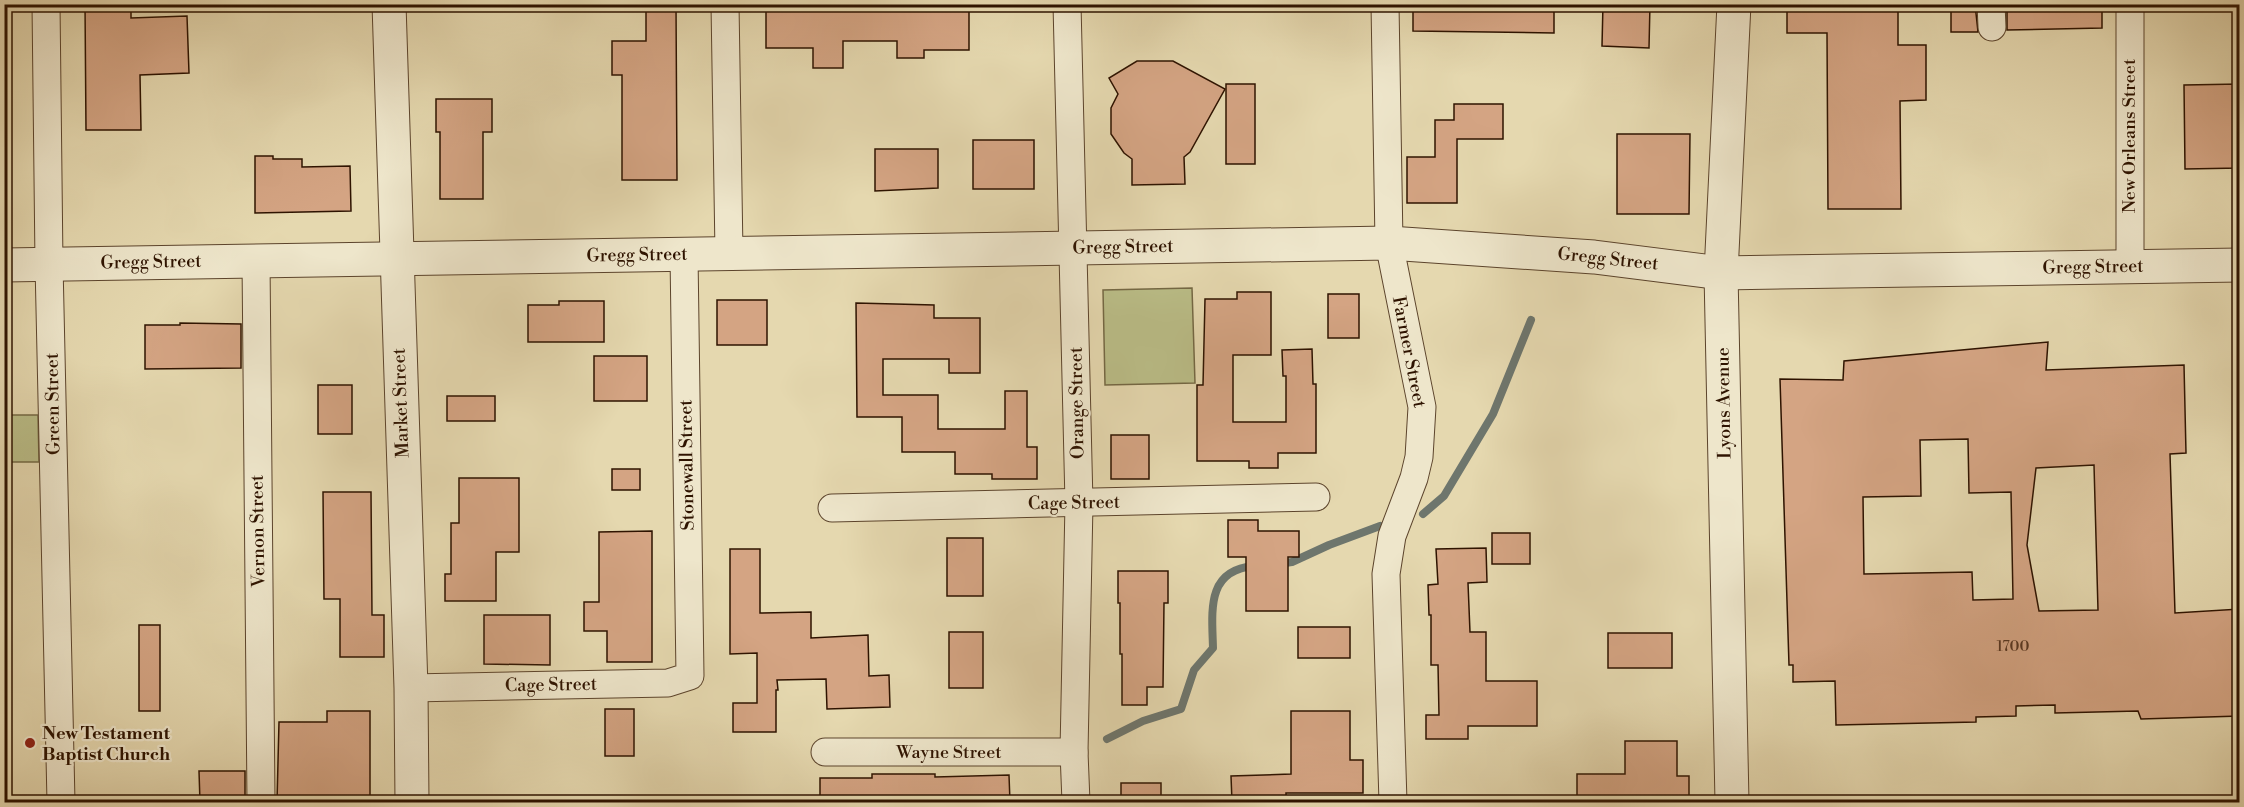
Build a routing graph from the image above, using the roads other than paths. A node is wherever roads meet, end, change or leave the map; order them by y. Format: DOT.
graph roads {
  1 [pos="46,4"];
  2 [pos="388,4"];
  3 [pos="725,4"];
  4 [pos="1067,4"];
  5 [pos="1385,4"];
  6 [pos="1734,4"];
  7 [pos="2130,4"];
  8 [pos="1389,243"];
  9 [pos="1073,248"];
  10 [pos="729,253"];
  11 [pos="684,255"];
  12 [pos="396,259"];
  13 [pos="256,260"];
  14 [pos="4,264"];
  15 [pos="49,264"];
  16 [pos="2240,265"];
  17 [pos="2130,267"];
  18 [pos="1721,273"];
  19 [pos="1316,497"];
  20 [pos="1079,503"];
  21 [pos="832,508"];
  22 [pos="690,676"];
  23 [pos="411,688"];
  24 [pos="825,752"];
  25 [pos="1074,752"];
  26 [pos="61,802"];
  27 [pos="261,802"];
  28 [pos="412,802"];
  29 [pos="1076,802"];
  30 [pos="1394,802"];
  31 [pos="1732,802"];
  1 -- 15 [label="street, Green Street"];
  2 -- 12 [label="street, Market Street"];
  3 -- 10 [label="street"];
  4 -- 9 [label="street, Orange Street"];
  5 -- 8 [label="street, Farmer Street"];
  6 -- 18 [label="street, Lyons Avenue"];
  7 -- 17 [label="street, New Orleans Street"];
  8 -- 9 [label="street, Gregg Street"];
  8 -- 18 [label="street, Gregg Street"];
  8 -- 30 [label="street, Farmer Street"];
  9 -- 10 [label="street, Gregg Street"];
  9 -- 20 [label="street, Orange Street"];
  10 -- 11 [label="street, Gregg Street"];
  11 -- 12 [label="street, Gregg Street"];
  11 -- 22 [label="street, Stonewall Street"];
  12 -- 13 [label="street, Gregg Street"];
  12 -- 23 [label="street, Market Street"];
  13 -- 15 [label="street, Gregg Street"];
  13 -- 27 [label="street, Vernon Street"];
  14 -- 15 [label="street, Gregg Street"];
  15 -- 26 [label="street, Green Street"];
  16 -- 17 [label="street, Gregg Street"];
  17 -- 18 [label="street, Gregg Street"];
  18 -- 31 [label="street, Lyons Avenue"];
  19 -- 20 [label="street, Cage Street"];
  20 -- 21 [label="street, Cage Street"];
  20 -- 25 [label="street, Orange Street"];
  22 -- 23 [label="street, Cage Street"];
  23 -- 28 [label="street, Market Street"];
  24 -- 25 [label="street, Wayne Street"];
  25 -- 29 [label="street, Orange Street"];
}
